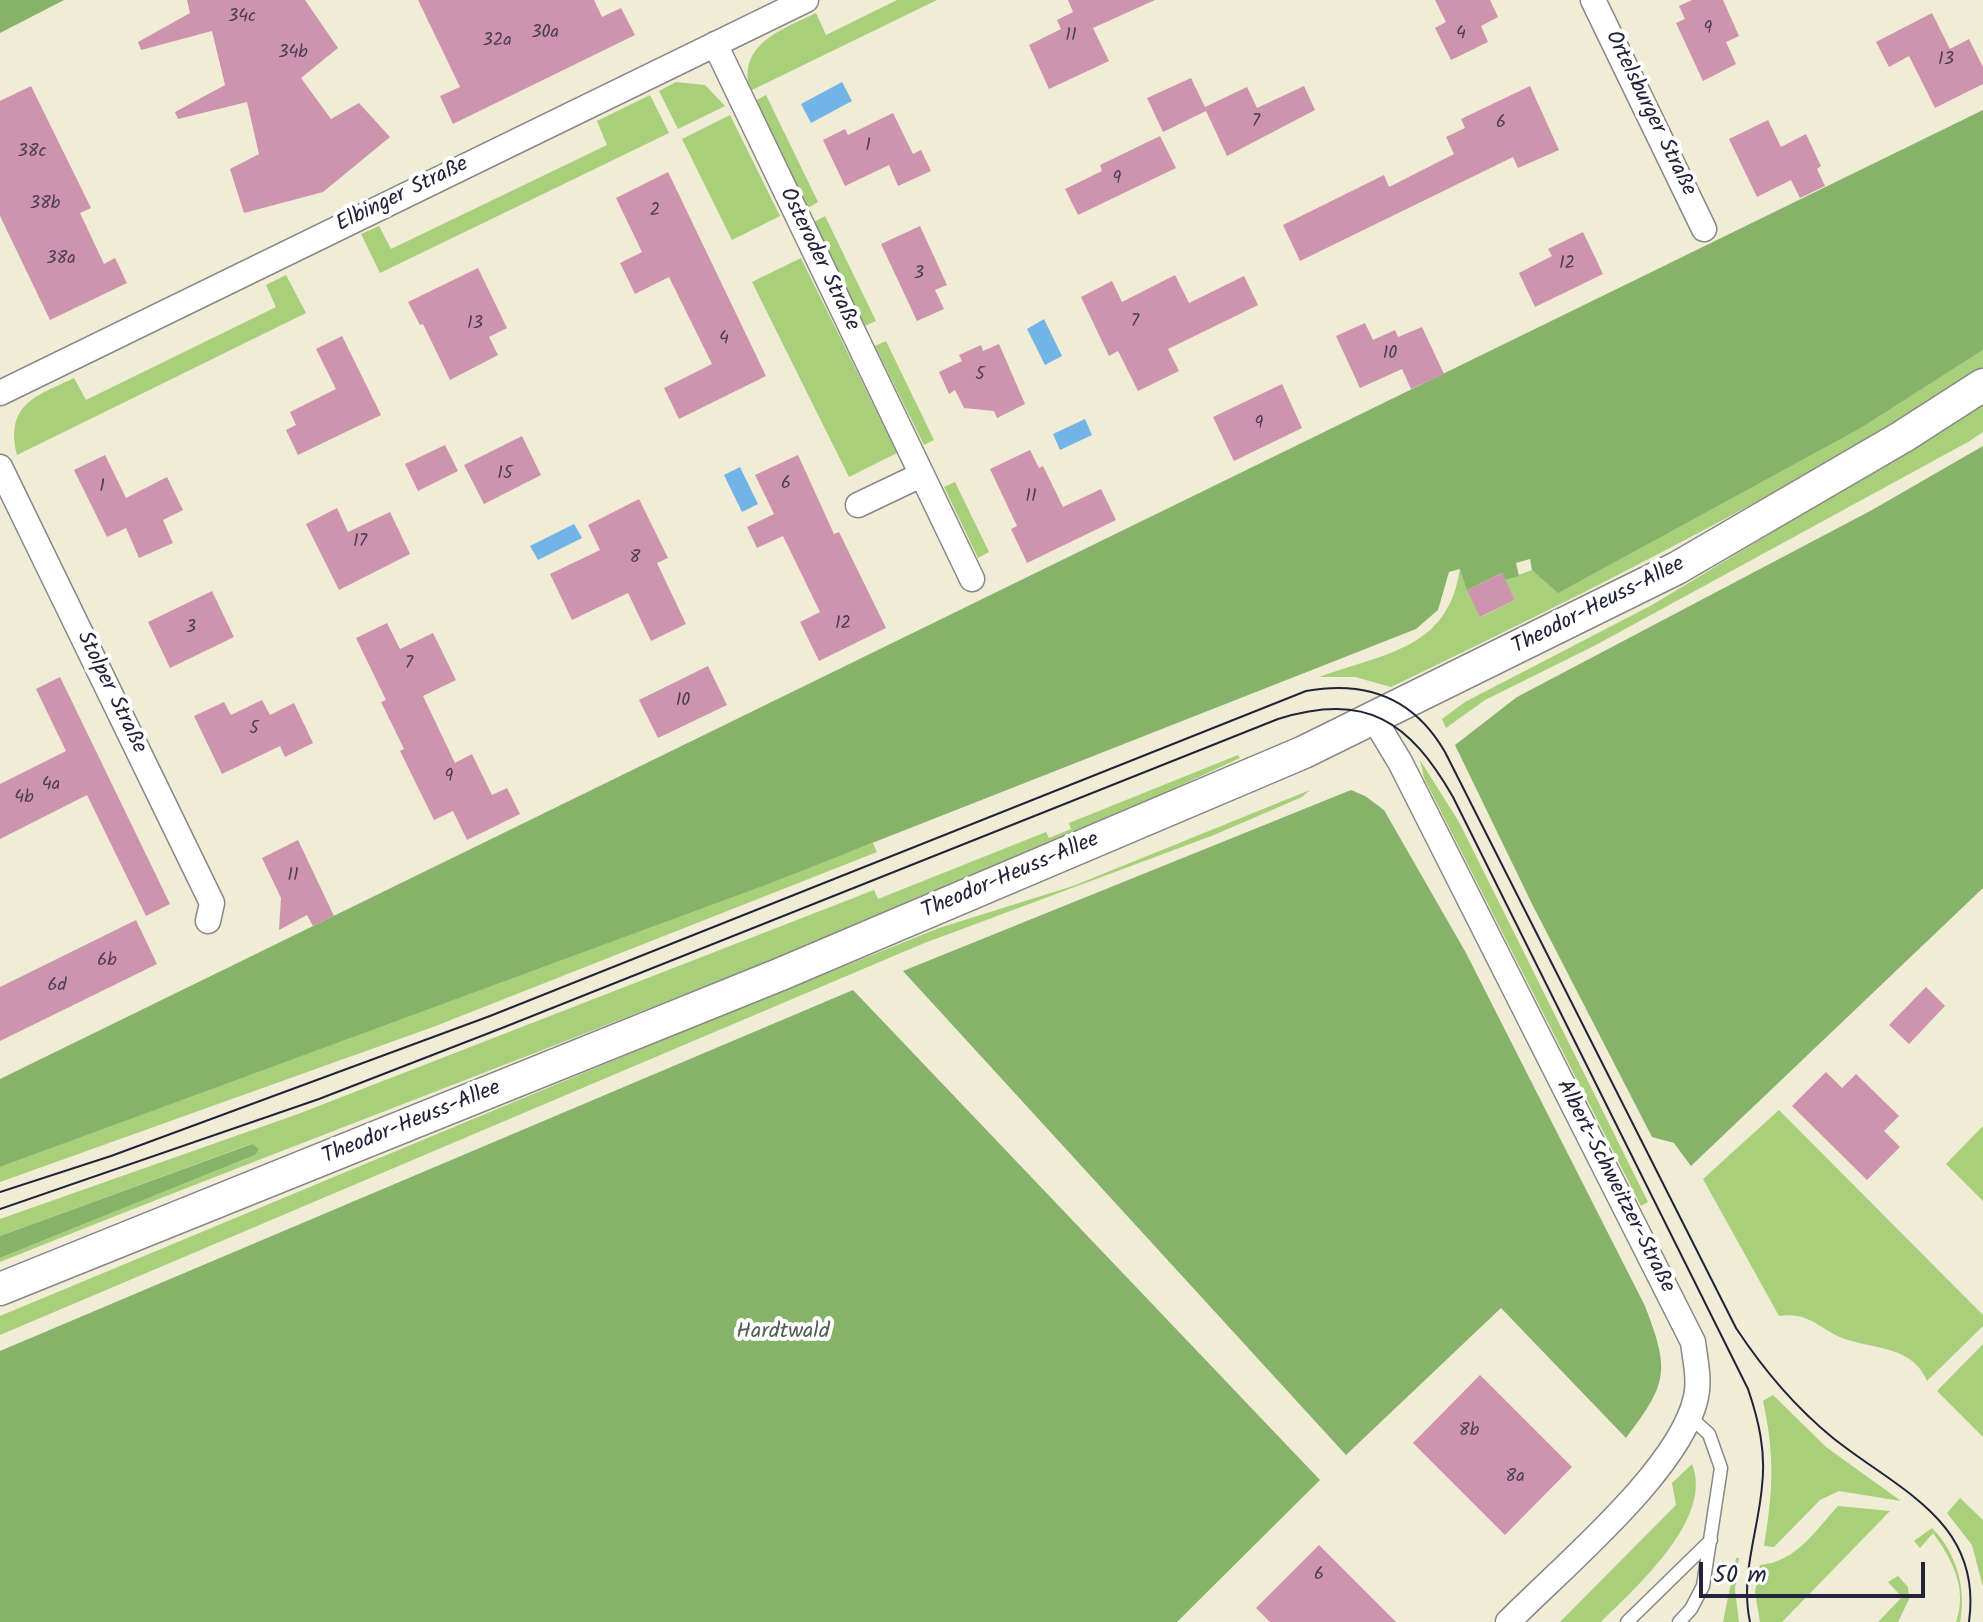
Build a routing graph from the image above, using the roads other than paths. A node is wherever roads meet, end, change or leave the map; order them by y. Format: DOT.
graph roads {
  1 [pos="806,0"];
  2 [pos="1593,0"];
  3 [pos="715,44"];
  4 [pos="1704,229"];
  5 [pos="1983,385"];
  6 [pos="0,393"];
  7 [pos="0,467"];
  8 [pos="921,475"];
  9 [pos="858,505"];
  10 [pos="972,579"];
  11 [pos="1374,719"];
  12 [pos="208,921"];
  13 [pos="0,1289"];
  14 [pos="1690,1417"];
  15 [pos="1711,1540"];
  16 [pos="1508,1622"];
  17 [pos="1627,1622"];
  18 [pos="1679,1622"];
  1 -- 3 [label="street, Elbinger Straße"];
  2 -- 4 [label="street, Ortelsburger Straße"];
  3 -- 6 [label="street, Elbinger Straße"];
  3 -- 8 [label="street, Osteroder Straße"];
  5 -- 11 [label="main road, Theodor-Heuss-Allee"];
  7 -- 12 [label="street, Stolper Straße"];
  8 -- 9 [label="street"];
  8 -- 10 [label="street, Osteroder Straße"];
  11 -- 13 [label="main road, Theodor-Heuss-Allee"];
  11 -- 14 [label="street, Albert-Schweitzer-Straße"];
  14 -- 15 [label="lane"];
  14 -- 16 [label="street, Albert-Schweitzer-Straße"];
  15 -- 17 [label="lane"];
  15 -- 18 [label="lane"];
}
